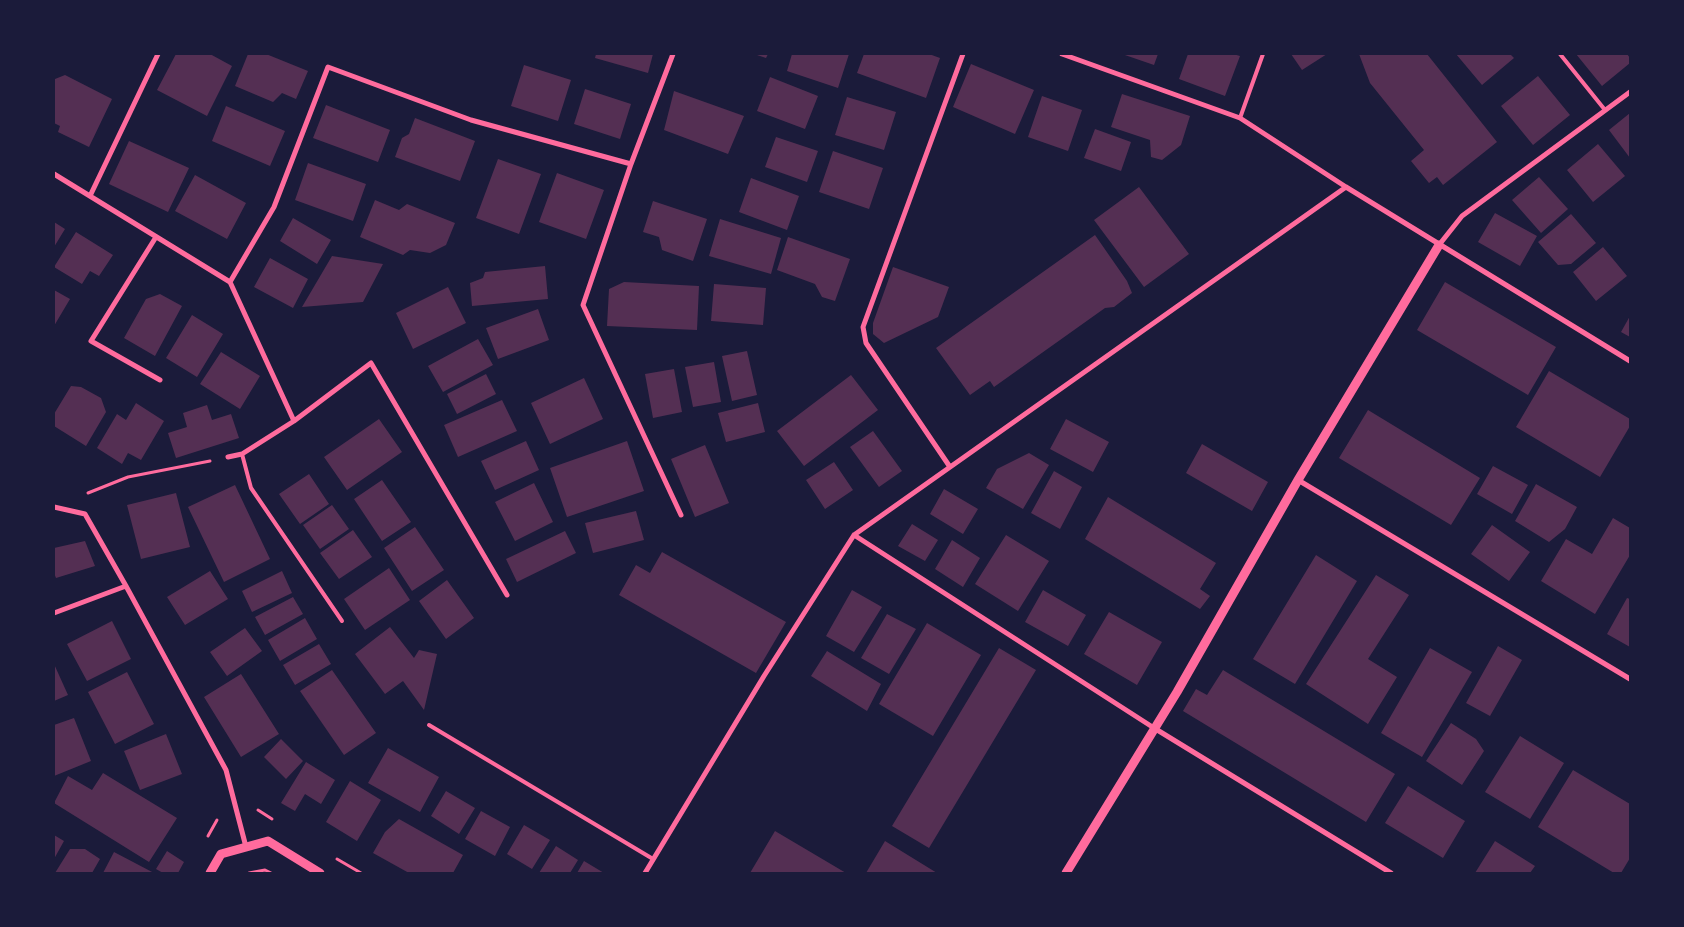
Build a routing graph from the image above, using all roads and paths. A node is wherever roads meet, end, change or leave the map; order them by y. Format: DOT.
graph roads {
  1 [pos="158,54"];
  2 [pos="673,54"];
  3 [pos="963,54"];
  4 [pos="1062,54"];
  5 [pos="1263,54"];
  6 [pos="1560,54"];
  7 [pos="1630,92"];
  8 [pos="1605,110"];
  9 [pos="1240,118"];
  10 [pos="631,164"];
  11 [pos="54,174"];
  12 [pos="1346,187"];
  13 [pos="90,196"];
  14 [pos="156,237"];
  15 [pos="1439,245"];
  16 [pos="230,282"];
  17 [pos="1630,361"];
  18 [pos="160,380"];
  19 [pos="294,421"];
  20 [pos="242,454"];
  21 [pos="228,457"];
  22 [pos="950,467"];
  23 [pos="1298,480"];
  24 [pos="54,507"];
  25 [pos="680,516"];
  26 [pos="854,535"];
  27 [pos="126,586"];
  28 [pos="507,594"];
  29 [pos="54,613"];
  30 [pos="342,621"];
  31 [pos="1630,679"];
  32 [pos="429,725"];
  33 [pos="1154,728"];
  34 [pos="246,847"];
  35 [pos="653,859"];
  36 [pos="210,873"];
  37 [pos="249,873"];
  38 [pos="271,873"];
  39 [pos="320,873"];
  40 [pos="645,873"];
  41 [pos="1066,873"];
  42 [pos="1391,873"];
  1 -- 13 [label="street"];
  2 -- 10 [label="street"];
  3 -- 22 [label="street"];
  4 -- 9 [label="street"];
  5 -- 9 [label="lane"];
  6 -- 8 [label="lane"];
  7 -- 8 [label="street"];
  8 -- 15 [label="street"];
  9 -- 12 [label="street"];
  10 -- 16 [label="street"];
  10 -- 25 [label="street"];
  11 -- 13 [label="street"];
  12 -- 15 [label="street"];
  12 -- 22 [label="street"];
  13 -- 14 [label="street"];
  14 -- 16 [label="street"];
  14 -- 18 [label="street"];
  15 -- 17 [label="street"];
  15 -- 23 [label="street"];
  16 -- 19 [label="street"];
  19 -- 20 [label="street"];
  19 -- 28 [label="street"];
  20 -- 21 [label="street"];
  20 -- 30 [label="lane"];
  21 -- 24 [label="path"];
  22 -- 26 [label="street"];
  23 -- 31 [label="street"];
  23 -- 33 [label="street"];
  24 -- 27 [label="street"];
  26 -- 33 [label="street"];
  26 -- 35 [label="street"];
  27 -- 29 [label="street"];
  27 -- 34 [label="street"];
  32 -- 35 [label="lane"];
  33 -- 41 [label="street"];
  33 -- 42 [label="street"];
  34 -- 36 [label="street"];
  34 -- 39 [label="street"];
  35 -- 40 [label="street"];
  37 -- 38 [label="path"];
}
